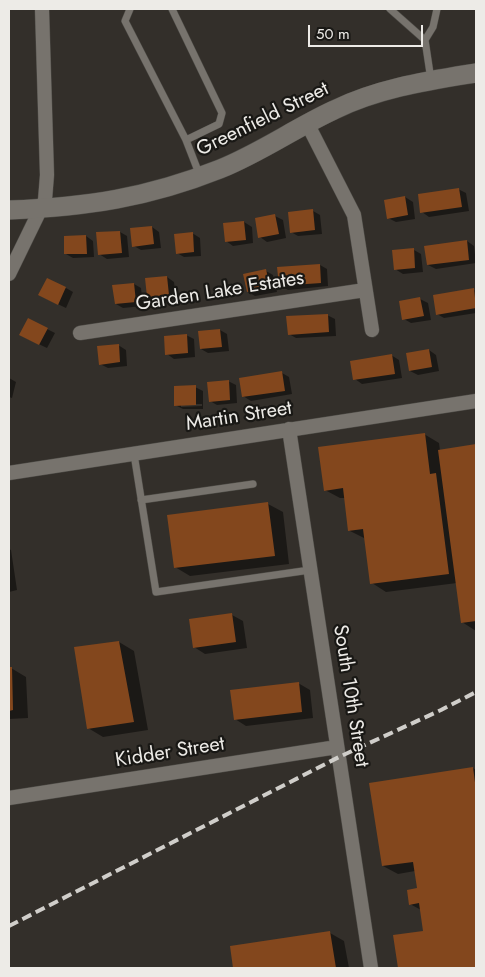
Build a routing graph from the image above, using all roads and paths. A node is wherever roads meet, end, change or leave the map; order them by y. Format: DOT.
graph roads {
  1 [pos="42,9"];
  2 [pos="130,9"];
  3 [pos="172,9"];
  4 [pos="390,9"];
  5 [pos="437,9"];
  6 [pos="425,40"];
  7 [pos="476,73"];
  8 [pos="431,80"];
  9 [pos="308,123"];
  10 [pos="186,140"];
  11 [pos="200,176"];
  12 [pos="41,209"];
  13 [pos="9,210"];
  14 [pos="9,274"];
  15 [pos="365,290"];
  16 [pos="372,330"];
  17 [pos="80,333"];
  18 [pos="476,401"];
  19 [pos="289,429"];
  20 [pos="134,454"];
  21 [pos="9,473"];
  22 [pos="253,484"];
  23 [pos="141,500"];
  24 [pos="310,570"];
  25 [pos="337,747"];
  26 [pos="9,798"];
  27 [pos="371,968"];
  1 -- 12 [label="street"];
  2 -- 10 [label="lane"];
  3 -- 10 [label="lane"];
  4 -- 6 [label="lane"];
  5 -- 6 [label="lane"];
  6 -- 8 [label="lane"];
  7 -- 8 [label="main road, Greenfield Street"];
  8 -- 9 [label="main road, Greenfield Street"];
  9 -- 11 [label="main road, Greenfield Street"];
  9 -- 15 [label="street"];
  10 -- 11 [label="lane"];
  11 -- 12 [label="main road, Greenfield Street"];
  12 -- 13 [label="main road, Greenfield Street"];
  12 -- 14 [label="street"];
  15 -- 16 [label="street"];
  15 -- 17 [label="street, Garden Lake Estates"];
  18 -- 19 [label="street, Martin Street"];
  19 -- 20 [label="street, Martin Street"];
  19 -- 24 [label="street, South 10th Street"];
  20 -- 21 [label="street, Martin Street"];
  20 -- 23 [label="lane"];
  22 -- 23 [label="lane"];
  23 -- 24 [label="lane"];
  24 -- 25 [label="street, South 10th Street"];
  25 -- 26 [label="street, Kidder Street"];
  25 -- 27 [label="street, South 10th Street"];
}
